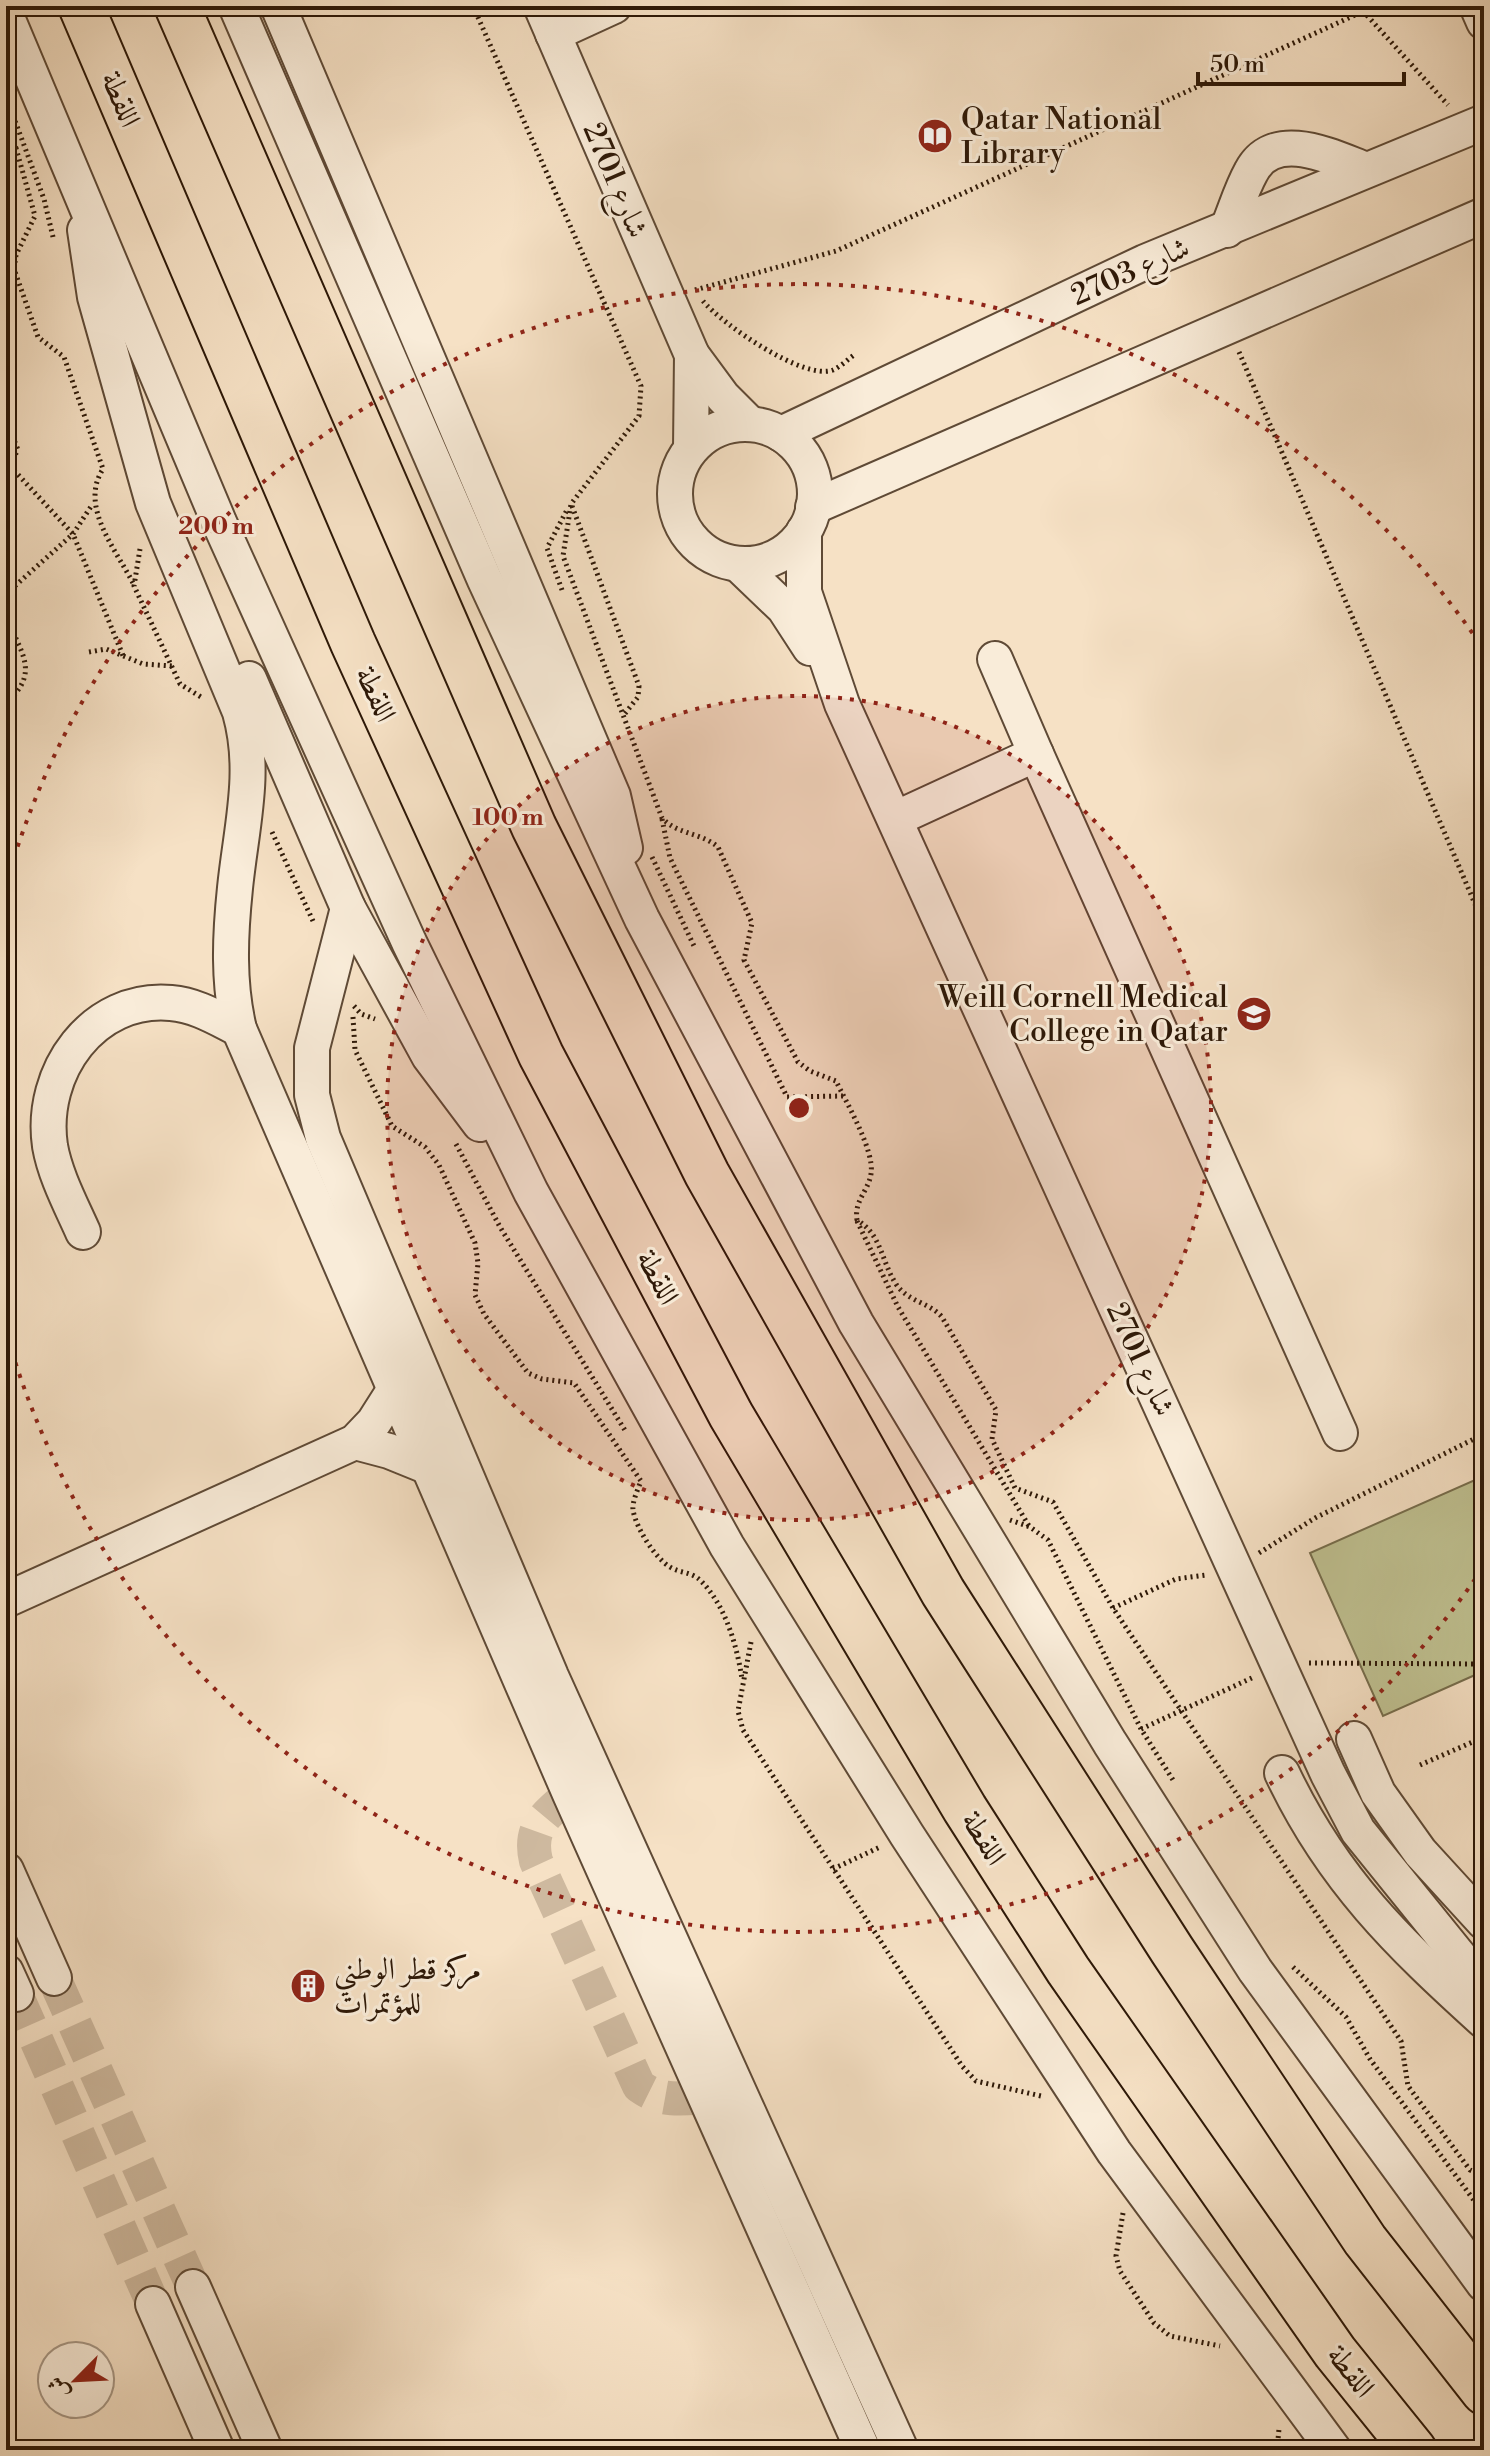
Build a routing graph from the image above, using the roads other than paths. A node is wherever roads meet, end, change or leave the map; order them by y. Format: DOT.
graph roads {
  1 [pos="73,6"];
  2 [pos="81,6"];
  3 [pos="177,6"];
  4 [pos="236,6"];
  5 [pos="278,6"];
  6 [pos="614,6"];
  7 [pos="1477,6"];
  8 [pos="6,15"];
  9 [pos="547,20"];
  10 [pos="1484,22"];
  11 [pos="102,54"];
  12 [pos="1474,126"];
  13 [pos="1364,169"];
  14 [pos="76,176"];
  15 [pos="1484,215"];
  16 [pos="1227,230"];
  17 [pos="692,355"];
  18 [pos="765,429"];
  19 [pos="691,448"];
  20 [pos="809,519"];
  21 [pos="738,564"];
  22 [pos="995,659"];
  23 [pos="842,704"];
  24 [pos="250,707"];
  25 [pos="1036,754"];
  26 [pos="895,819"];
  27 [pos="348,908"];
  28 [pos="642,919"];
  29 [pos="239,1029"];
  30 [pos="531,1192"];
  31 [pos="83,1232"];
  32 [pos="395,1389"];
  33 [pos="1340,1433"];
  34 [pos="355,1442"];
  35 [pos="426,1466"];
  36 [pos="6,1600"];
  37 [pos="1354,1739"];
  38 [pos="1282,1773"];
  39 [pos="6,1870"];
  40 [pos="1484,1922"];
  41 [pos="54,1978"];
  42 [pos="1484,1987"];
  43 [pos="1484,2021"];
  44 [pos="1484,2284"];
  45 [pos="193,2287"];
  46 [pos="153,2304"];
  47 [pos="1484,2392"];
  48 [pos="851,2443"];
  49 [pos="217,2450"];
  50 [pos="265,2450"];
  51 [pos="901,2450"];
  52 [pos="1334,2450"];
  53 [pos="1414,2450"];
  1 -- 11 [label="main road"];
  2 -- 11 [label="main road, اللقطة"];
  3 -- 47 [label="main road"];
  4 -- 28 [label="street"];
  5 -- 28 [label="street"];
  6 -- 9 [label="street"];
  7 -- 10 [label="street"];
  8 -- 14 [label="street, اللقطة"];
  9 -- 17 [label="street, شارع 2701"];
  11 -- 53 [label="main road, اللقطة"];
  12 -- 13 [label="street, شارع 2703"];
  13 -- 16 [label="street, شارع 2703"];
  13 -- 16 [label="street"];
  14 -- 24 [label="street"];
  14 -- 30 [label="street, اللقطة"];
  15 -- 20 [label="street"];
  16 -- 18 [label="street, شارع 2703"];
  17 -- 18 [label="street, شارع 2701"];
  17 -- 19 [label="street, شارع 2701"];
  18 -- 19 [label="street"];
  18 -- 20 [label="street"];
  19 -- 21 [label="street"];
  20 -- 21 [label="street"];
  20 -- 23 [label="street, شارع 2701"];
  21 -- 23 [label="street, شارع 2701"];
  22 -- 25 [label="street"];
  23 -- 26 [label="street, شارع 2701"];
  24 -- 27 [label="street"];
  24 -- 29 [label="street"];
  25 -- 26 [label="street"];
  25 -- 33 [label="street"];
  26 -- 42 [label="street, شارع 2701"];
  27 -- 30 [label="street"];
  27 -- 51 [label="street"];
  28 -- 44 [label="street"];
  29 -- 31 [label="street"];
  29 -- 32 [label="street"];
  30 -- 52 [label="street, اللقطة"];
  32 -- 34 [label="street"];
  32 -- 35 [label="street"];
  34 -- 35 [label="street"];
  34 -- 36 [label="street"];
  35 -- 48 [label="street"];
  37 -- 40 [label="street"];
  38 -- 43 [label="street"];
  39 -- 41 [label="street"];
  45 -- 50 [label="street"];
  46 -- 49 [label="street"];
}
